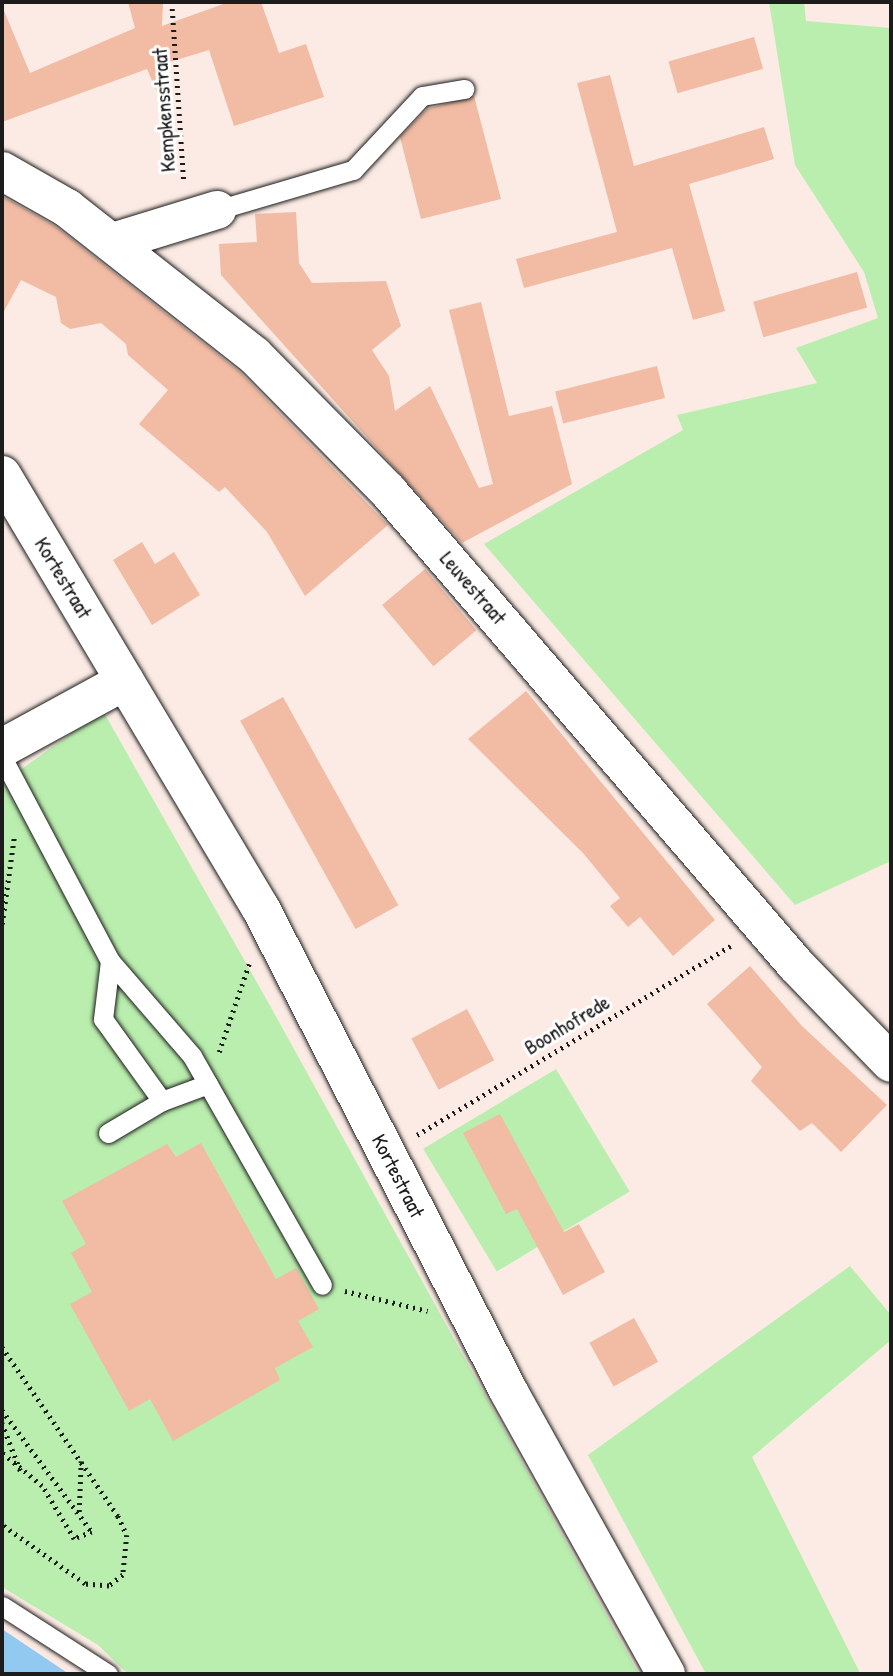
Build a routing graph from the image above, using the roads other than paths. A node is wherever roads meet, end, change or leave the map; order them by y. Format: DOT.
graph roads {
  1 [pos="464,89"];
  2 [pos="2,171"];
  3 [pos="202,213"];
  4 [pos="113,242"];
  5 [pos="2,475"];
  6 [pos="125,681"];
  7 [pos="2,748"];
  8 [pos="2,757"];
  9 [pos="110,961"];
  10 [pos="891,1063"];
  11 [pos="208,1084"];
  12 [pos="162,1101"];
  13 [pos="108,1133"];
  14 [pos="322,1285"];
  15 [pos="2,1606"];
  16 [pos="108,1674"];
  17 [pos="666,1674"];
  1 -- 3 [label="lane"];
  2 -- 4 [label="street, Leuvestraat"];
  3 -- 4 [label="street"];
  4 -- 10 [label="street, Leuvestraat"];
  5 -- 6 [label="street, Kortestraat"];
  6 -- 7 [label="street"];
  6 -- 17 [label="street, Kortestraat"];
  8 -- 9 [label="lane"];
  9 -- 11 [label="lane"];
  9 -- 12 [label="lane"];
  11 -- 12 [label="lane"];
  11 -- 14 [label="lane"];
  12 -- 13 [label="lane"];
  15 -- 16 [label="lane"];
}
